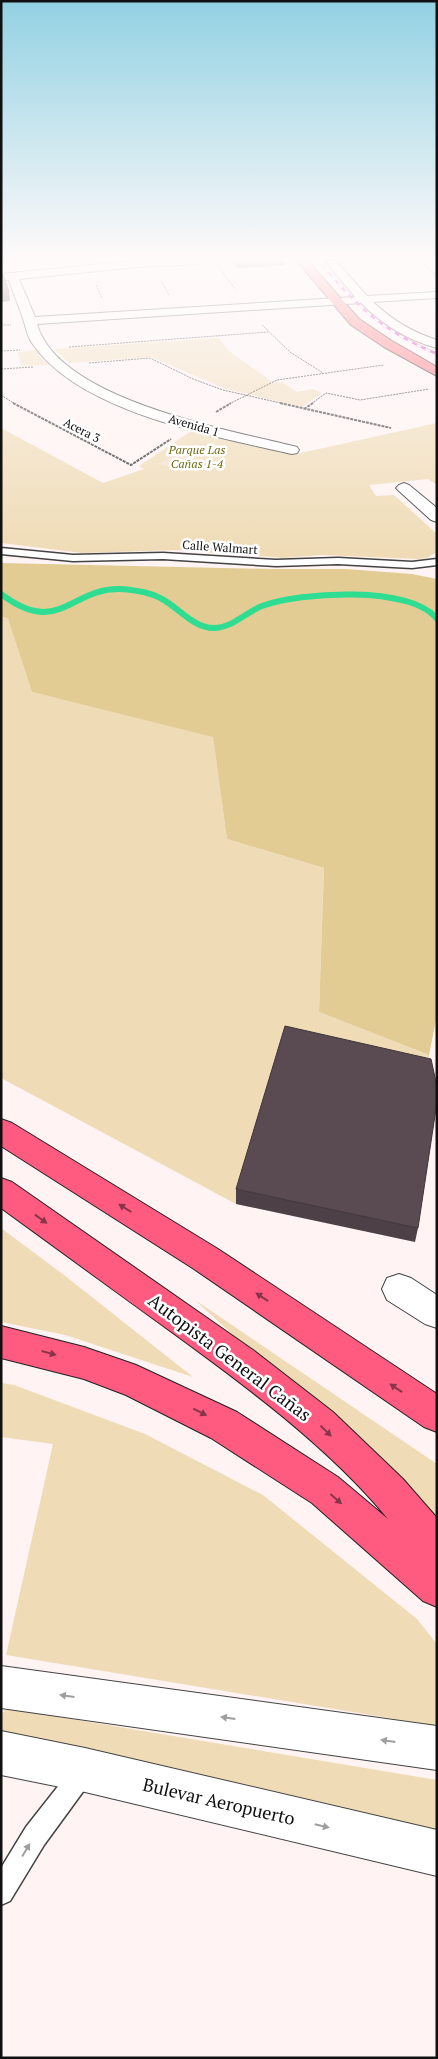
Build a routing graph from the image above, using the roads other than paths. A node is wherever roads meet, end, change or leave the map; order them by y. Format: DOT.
graph roads {
  1 [pos="50,357"];
  2 [pos="412,357"];
  3 [pos="437,372"];
  4 [pos="292,450"];
  5 [pos="421,485"];
  6 [pos="437,517"];
  7 [pos="1,551"];
  8 [pos="437,562"];
  9 [pos="1,1131"];
  10 [pos="1,1191"];
  11 [pos="399,1289"];
  12 [pos="437,1313"];
  13 [pos="1,1342"];
  14 [pos="437,1415"];
  15 [pos="437,1548"];
  16 [pos="437,1587"];
  17 [pos="1,1687"];
  18 [pos="437,1748"];
  19 [pos="1,1753"];
  20 [pos="85,1770"];
  21 [pos="437,1853"];
  22 [pos="1,1892"];
  1 -- 4 [label="street, Avenida 1"];
  2 -- 3 [label="main road"];
  5 -- 6 [label="street"];
  7 -- 8 [label="lane, Calle Walmart"];
  14 -- 9 [label="highway, one-way"];
  10 -- 15 [label="highway, Autopista General Cañas, one-way"];
  11 -- 12 [label="street"];
  13 -- 16 [label="highway, one-way"];
  18 -- 17 [label="street, one-way"];
  19 -- 20 [label="street, Bulevar Aeropuerto"];
  20 -- 21 [label="street, Bulevar Aeropuerto, one-way"];
  22 -- 20 [label="lane, one-way"];
}
